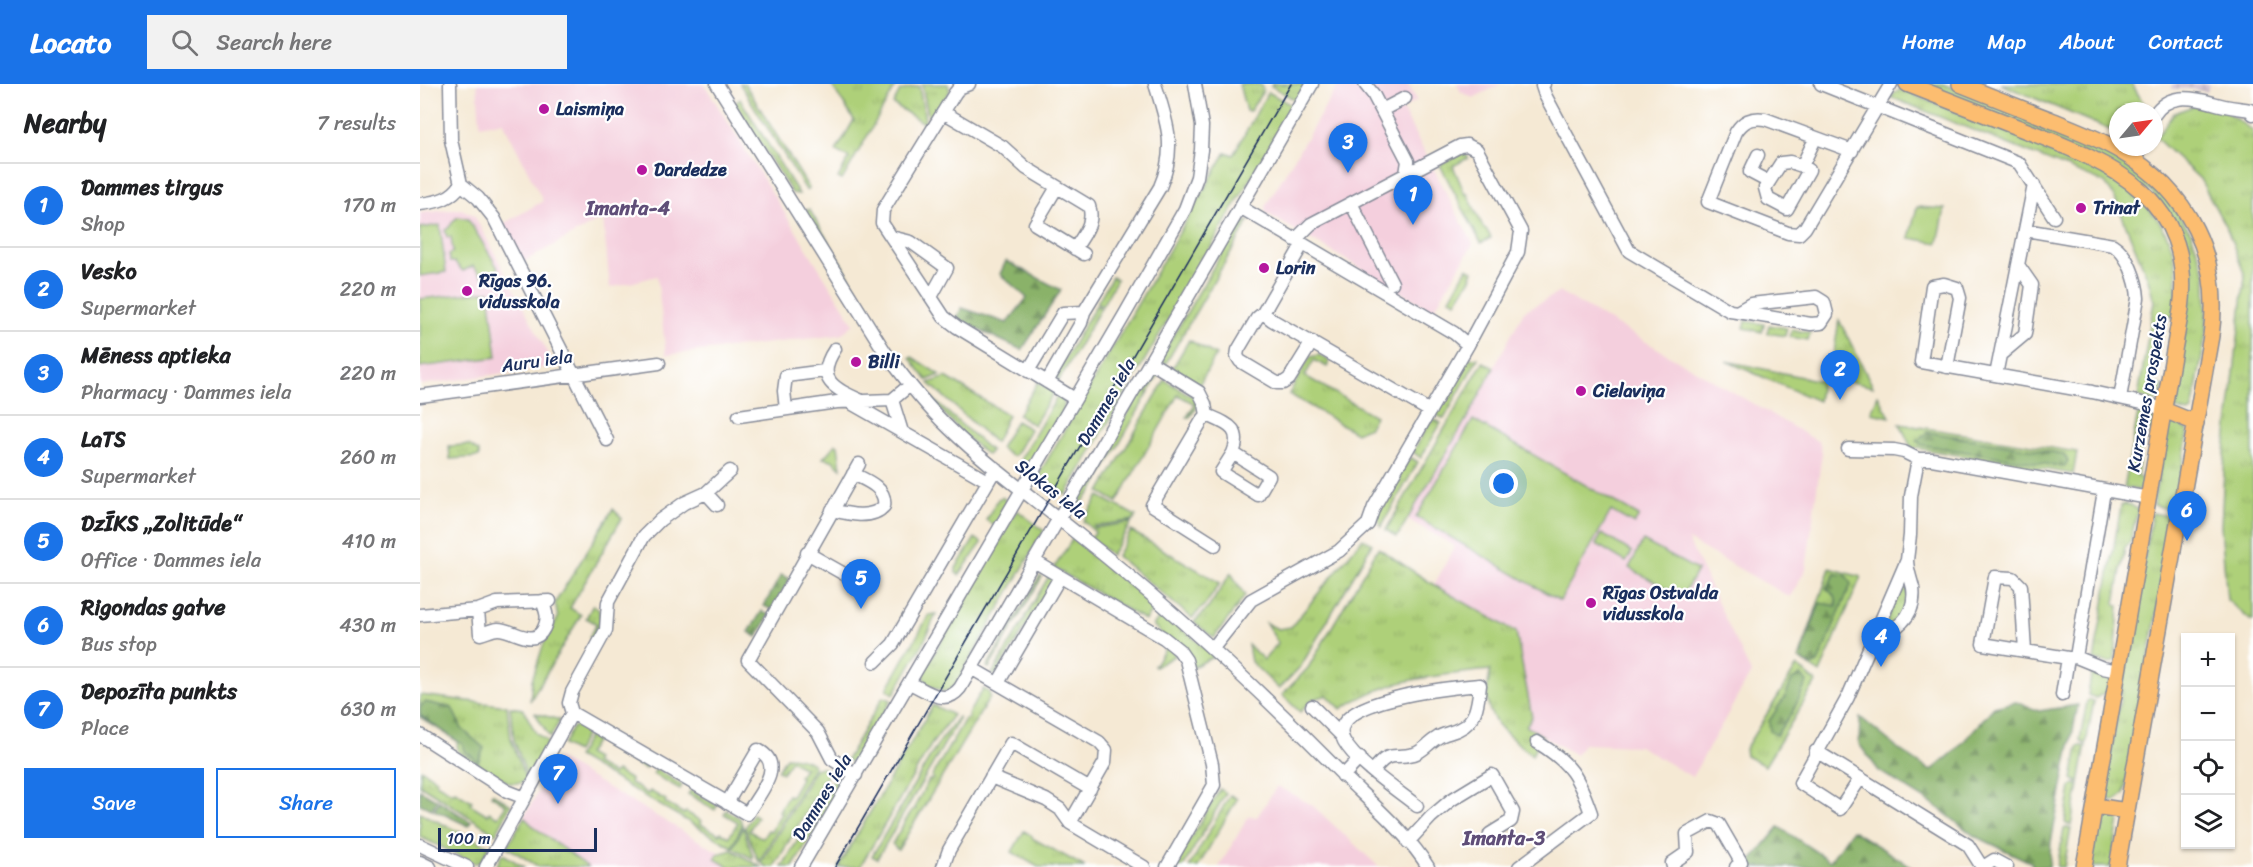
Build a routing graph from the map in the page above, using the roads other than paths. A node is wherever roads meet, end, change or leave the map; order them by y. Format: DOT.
graph roads {
  1 [pos="450,84"];
  2 [pos="717,84"];
  3 [pos="969,84"];
  4 [pos="1155,84"];
  5 [pos="1195,84"];
  6 [pos="1312,84"];
  7 [pos="1365,84"];
  8 [pos="1544,84"];
  9 [pos="1821,84"];
  10 [pos="1892,84"];
  11 [pos="1908,84"];
  12 [pos="1960,84"];
  13 [pos="1405,98"];
  14 [pos="2163,104"];
  15 [pos="1879,107"];
  16 [pos="1382,110"];
  17 [pos="943,112"];
  18 [pos="2253,114"];
  19 [pos="1815,139"];
  20 [pos="2109,145"];
  21 [pos="1852,151"];
  22 [pos="1758,155"];
  23 [pos="2140,156"];
  24 [pos="1802,166"];
  25 [pos="1406,174"];
  26 [pos="1769,182"];
  27 [pos="2034,185"];
  28 [pos="1057,187"];
  29 [pos="458,188"];
  30 [pos="1351,203"];
  31 [pos="420,204"];
  32 [pos="1240,207"];
  33 [pos="2054,217"];
  34 [pos="2025,230"];
  35 [pos="891,237"];
  36 [pos="1299,242"];
  37 [pos="2018,265"];
  38 [pos="1392,283"];
  39 [pos="931,297"];
  40 [pos="1084,312"];
  41 [pos="1737,312"];
  42 [pos="1263,313"];
  43 [pos="1311,342"];
  44 [pos="1468,345"];
  45 [pos="835,349"];
  46 [pos="2000,355"];
  47 [pos="1150,362"];
  48 [pos="658,363"];
  49 [pos="1947,367"];
  50 [pos="825,371"];
  51 [pos="1028,371"];
  52 [pos="574,374"];
  53 [pos="1996,375"];
  54 [pos="1047,382"];
  55 [pos="910,385"];
  56 [pos="420,396"];
  57 [pos="1075,399"];
  58 [pos="2120,399"];
  59 [pos="892,400"];
  60 [pos="864,402"];
  61 [pos="851,403"];
  62 [pos="786,409"];
  63 [pos="2164,410"];
  64 [pos="1430,411"];
  65 [pos="1207,415"];
  66 [pos="739,416"];
  67 [pos="2196,423"];
  68 [pos="902,432"];
  69 [pos="607,440"];
  70 [pos="1848,448"];
  71 [pos="1233,453"];
  72 [pos="1918,459"];
  73 [pos="996,468"];
  74 [pos="730,471"];
  75 [pos="988,481"];
  76 [pos="1022,489"];
  77 [pos="2104,491"];
  78 [pos="706,493"];
  79 [pos="2149,498"];
  80 [pos="717,505"];
  81 [pos="832,510"];
  82 [pos="1059,518"];
  83 [pos="1215,545"];
  84 [pos="807,553"];
  85 [pos="1907,560"];
  86 [pos="1034,561"];
  87 [pos="1060,577"];
  88 [pos="867,587"];
  89 [pos="478,610"];
  90 [pos="420,615"];
  91 [pos="1871,641"];
  92 [pos="1213,648"];
  93 [pos="2025,651"];
  94 [pos="2072,657"];
  95 [pos="874,662"];
  96 [pos="971,668"];
  97 [pos="2118,671"];
  98 [pos="910,682"];
  99 [pos="998,684"];
  100 [pos="2062,695"];
  101 [pos="1312,706"];
  102 [pos="572,713"];
  103 [pos="420,735"];
  104 [pos="1342,736"];
  105 [pos="1537,742"];
  106 [pos="1816,751"];
  107 [pos="1366,764"];
  108 [pos="856,775"];
  109 [pos="992,777"];
  110 [pos="1346,778"];
  111 [pos="1860,779"];
  112 [pos="1090,789"];
  113 [pos="525,798"];
  114 [pos="727,803"];
  115 [pos="1417,806"];
  116 [pos="2095,806"];
  117 [pos="2127,811"];
  118 [pos="1070,824"];
  119 [pos="1490,834"];
  120 [pos="1408,842"];
  121 [pos="420,845"];
  122 [pos="420,862"];
  123 [pos="430,867"];
  124 [pos="467,867"];
  125 [pos="486,867"];
  126 [pos="801,867"];
  127 [pos="943,867"];
  128 [pos="1144,867"];
  129 [pos="1167,867"];
  130 [pos="1428,867"];
  131 [pos="1519,867"];
  132 [pos="1673,867"];
  133 [pos="1736,867"];
  134 [pos="1983,867"];
  135 [pos="2007,867"];
  136 [pos="2084,867"];
  137 [pos="2117,867"];
  1 -- 29 [label="street"];
  2 -- 55 [label="street, Slokas iela"];
  3 -- 17 [label="street"];
  4 -- 40 [label="street"];
  5 -- 57 [label="street, Dammes iela"];
  6 -- 32 [label="street, Dammes iela"];
  7 -- 16 [label="street"];
  8 -- 41 [label="street"];
  9 -- 15 [label="street"];
  10 -- 15 [label="street"];
  11 -- 63 [label="main road, Kurzemes prospekts"];
  12 -- 20 [label="main road"];
  13 -- 16 [label="street"];
  14 -- 18 [label="street"];
  15 -- 21 [label="street"];
  15 -- 27 [label="street"];
  16 -- 25 [label="street"];
  17 -- 28 [label="street"];
  17 -- 35 [label="street"];
  19 -- 21 [label="street"];
  19 -- 21 [label="street"];
  19 -- 24 [label="street"];
  22 -- 26 [label="street"];
  23 -- 67 [label="main road"];
  24 -- 26 [label="street"];
  24 -- 26 [label="street"];
  25 -- 30 [label="street"];
  25 -- 44 [label="street"];
  27 -- 33 [label="street"];
  27 -- 34 [label="street"];
  28 -- 28 [label="street"];
  29 -- 31 [label="street"];
  29 -- 52 [label="street"];
  30 -- 36 [label="street"];
  30 -- 38 [label="street"];
  32 -- 36 [label="street"];
  32 -- 47 [label="street, Dammes iela"];
  34 -- 37 [label="street"];
  34 -- 58 [label="street"];
  35 -- 39 [label="street"];
  35 -- 39 [label="street"];
  36 -- 42 [label="street"];
  36 -- 44 [label="street"];
  37 -- 46 [label="street"];
  37 -- 46 [label="street"];
  39 -- 51 [label="street"];
  40 -- 51 [label="street"];
  40 -- 54 [label="street"];
  41 -- 41 [label="street"];
  42 -- 43 [label="street"];
  42 -- 43 [label="street"];
  43 -- 64 [label="street"];
  44 -- 64 [label="street"];
  45 -- 50 [label="street"];
  46 -- 53 [label="street"];
  47 -- 65 [label="street"];
  47 -- 82 [label="street, Dammes iela"];
  48 -- 52 [label="street, Auru iela"];
  49 -- 49 [label="street"];
  49 -- 53 [label="street"];
  50 -- 60 [label="street"];
  50 -- 62 [label="street"];
  51 -- 54 [label="street"];
  52 -- 56 [label="street, Auru iela"];
  52 -- 69 [label="street"];
  53 -- 58 [label="street"];
  54 -- 57 [label="street"];
  55 -- 59 [label="street"];
  55 -- 73 [label="street, Slokas iela"];
  57 -- 76 [label="street, Dammes iela"];
  58 -- 63 [label="street"];
  59 -- 60 [label="street"];
  59 -- 68 [label="street"];
  60 -- 61 [label="street"];
  61 -- 62 [label="street"];
  61 -- 68 [label="street"];
  62 -- 66 [label="street"];
  63 -- 67 [label="main road"];
  63 -- 79 [label="main road, Kurzemes prospekts"];
  64 -- 92 [label="street"];
  65 -- 71 [label="street"];
  65 -- 83 [label="street"];
  67 -- 117 [label="main road"];
  68 -- 75 [label="street"];
  70 -- 72 [label="street"];
  72 -- 77 [label="street"];
  72 -- 85 [label="street"];
  73 -- 75 [label="street"];
  73 -- 76 [label="street, Slokas iela"];
  74 -- 78 [label="street"];
  75 -- 95 [label="street"];
  76 -- 82 [label="street, Slokas iela"];
  76 -- 98 [label="street, Dammes iela"];
  77 -- 79 [label="street"];
  77 -- 94 [label="street"];
  78 -- 80 [label="street"];
  78 -- 102 [label="street"];
  79 -- 97 [label="main road, Kurzemes prospekts"];
  81 -- 81 [label="street"];
  81 -- 84 [label="street"];
  82 -- 86 [label="street, Dammes iela"];
  82 -- 92 [label="street, Slokas iela"];
  84 -- 88 [label="street"];
  84 -- 108 [label="street"];
  85 -- 91 [label="street"];
  85 -- 91 [label="street"];
  86 -- 87 [label="street"];
  86 -- 96 [label="street, Dammes iela"];
  87 -- 99 [label="street"];
  87 -- 129 [label="street"];
  89 -- 89 [label="street"];
  89 -- 90 [label="street"];
  91 -- 106 [label="street"];
  92 -- 110 [label="street, Slokas iela"];
  93 -- 93 [label="street"];
  93 -- 94 [label="street"];
  94 -- 97 [label="street"];
  94 -- 100 [label="street"];
  96 -- 98 [label="street, Dammes iela"];
  96 -- 99 [label="street"];
  97 -- 116 [label="main road, Kurzemes prospekts"];
  98 -- 108 [label="street, Dammes iela"];
  99 -- 112 [label="street"];
  101 -- 104 [label="street"];
  102 -- 113 [label="street"];
  102 -- 114 [label="street"];
  103 -- 113 [label="street"];
  104 -- 107 [label="street"];
  104 -- 107 [label="street"];
  105 -- 131 [label="street"];
  106 -- 111 [label="street"];
  106 -- 111 [label="street"];
  107 -- 110 [label="street"];
  107 -- 115 [label="street"];
  108 -- 126 [label="street, Dammes iela"];
  109 -- 112 [label="street"];
  109 -- 118 [label="street"];
  109 -- 127 [label="street"];
  110 -- 120 [label="street, Slokas iela"];
  111 -- 134 [label="street"];
  112 -- 118 [label="street"];
  113 -- 125 [label="street"];
  114 -- 114 [label="street"];
  116 -- 117 [label="main road"];
  116 -- 136 [label="main road, Kurzemes prospekts"];
  117 -- 137 [label="main road"];
  118 -- 128 [label="street"];
  119 -- 120 [label="street"];
  120 -- 130 [label="street, Slokas iela"];
  121 -- 124 [label="street"];
  122 -- 123 [label="street"];
  132 -- 133 [label="street"];
  134 -- 135 [label="street"];
}
